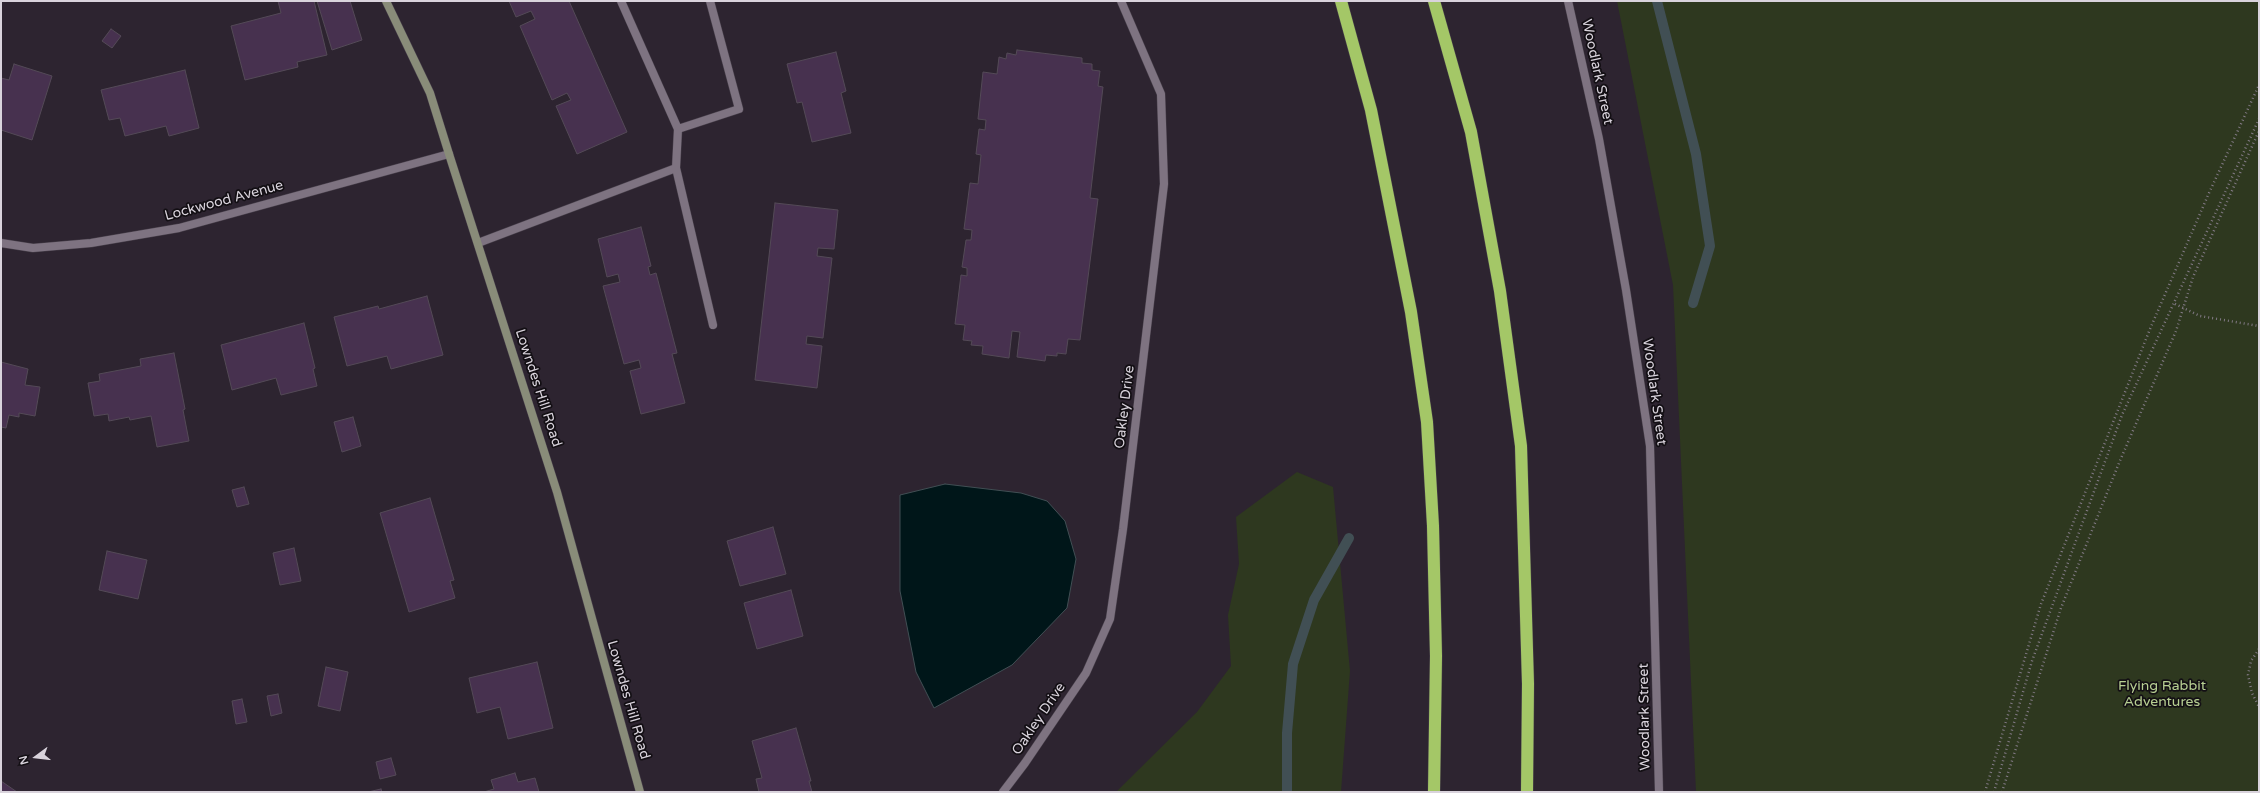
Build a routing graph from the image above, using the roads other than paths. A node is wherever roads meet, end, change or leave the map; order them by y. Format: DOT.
graph roads {
  1 [pos="386,1"];
  2 [pos="621,1"];
  3 [pos="710,1"];
  4 [pos="1121,1"];
  5 [pos="1341,1"];
  6 [pos="1434,1"];
  7 [pos="1568,1"];
  8 [pos="678,129"];
  9 [pos="449,154"];
  10 [pos="676,168"];
  11 [pos="1,243"];
  12 [pos="478,243"];
  13 [pos="713,325"];
  14 [pos="640,792"];
  15 [pos="1003,792"];
  16 [pos="1434,792"];
  17 [pos="1527,792"];
  18 [pos="1659,792"];
  1 -- 9 [label="street, Lowndes Hill Road"];
  2 -- 8 [label="street"];
  3 -- 8 [label="street"];
  4 -- 15 [label="street, Oakley Drive"];
  5 -- 16 [label="highway"];
  6 -- 17 [label="highway"];
  7 -- 18 [label="street, Woodlark Street"];
  8 -- 10 [label="street"];
  9 -- 11 [label="street, Lockwood Avenue"];
  9 -- 12 [label="street, Lowndes Hill Road"];
  10 -- 12 [label="street"];
  10 -- 13 [label="street"];
  12 -- 14 [label="street, Lowndes Hill Road"];
}
